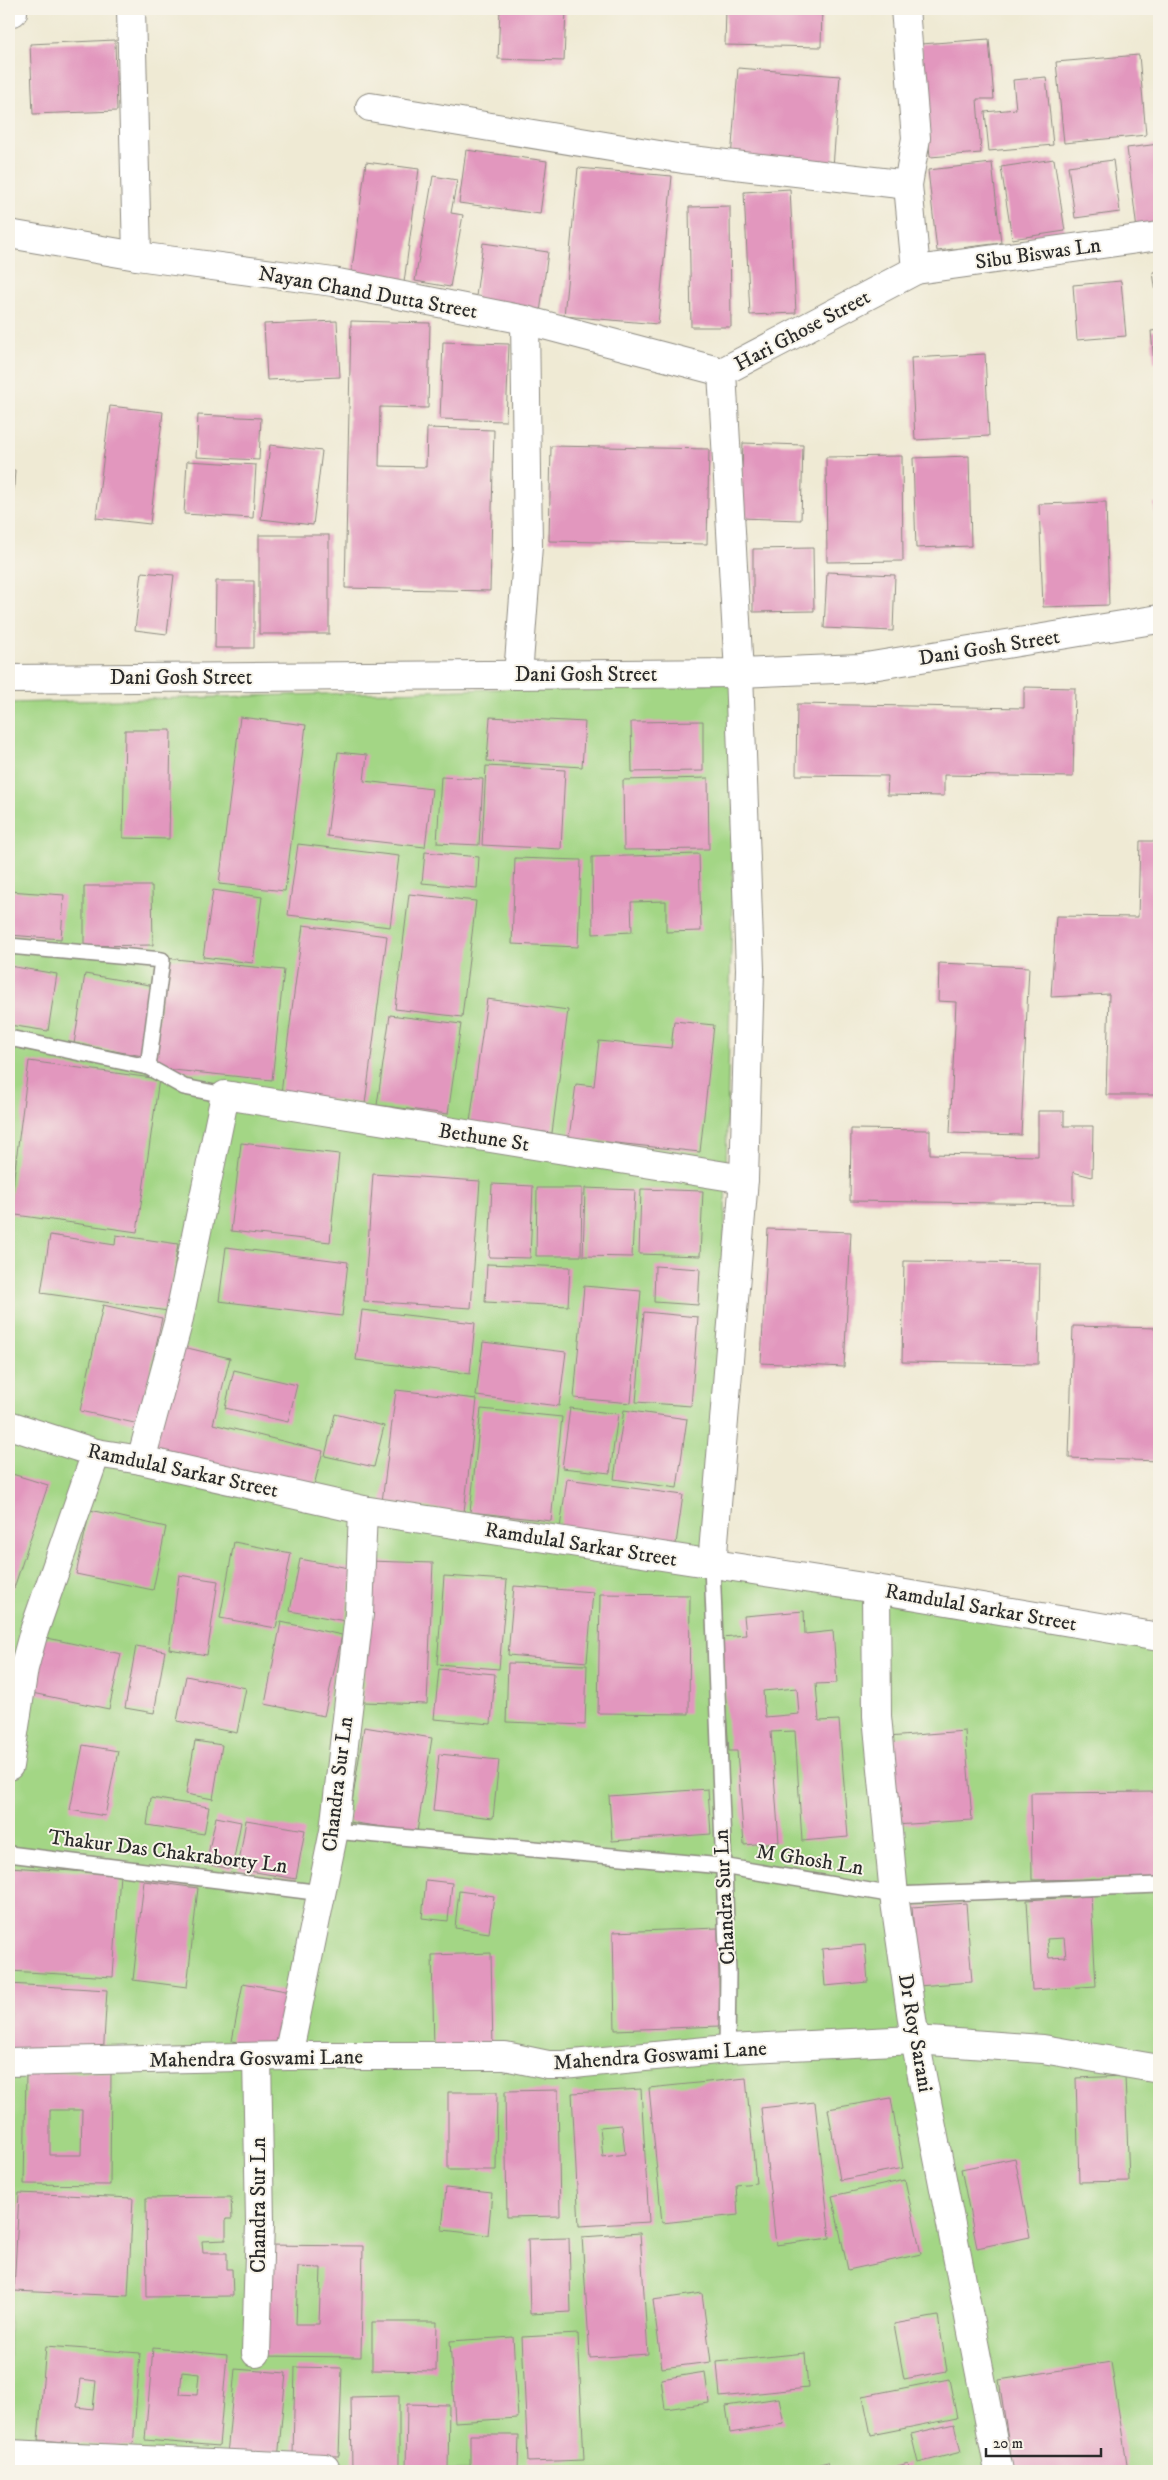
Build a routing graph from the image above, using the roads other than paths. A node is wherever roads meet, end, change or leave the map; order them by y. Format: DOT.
graph roads {
  1 [pos="131,9"];
  2 [pos="905,9"];
  3 [pos="370,107"];
  4 [pos="908,185"];
  5 [pos="9,234"];
  6 [pos="1159,236"];
  7 [pos="137,256"];
  8 [pos="916,270"];
  9 [pos="525,320"];
  10 [pos="722,372"];
  11 [pos="1159,619"];
  12 [pos="739,673"];
  13 [pos="518,675"];
  14 [pos="9,679"];
  15 [pos="9,946"];
  16 [pos="9,1038"];
  17 [pos="148,1067"];
  18 [pos="225,1095"];
  19 [pos="744,1179"];
  20 [pos="9,1425"];
  21 [pos="96,1453"];
  22 [pos="141,1460"];
  23 [pos="363,1510"];
  24 [pos="712,1565"];
  25 [pos="876,1589"];
  26 [pos="1159,1638"];
  27 [pos="9,1766"];
  28 [pos="334,1831"];
  29 [pos="9,1854"];
  30 [pos="722,1866"];
  31 [pos="1159,1885"];
  32 [pos="322,1893"];
  33 [pos="894,1895"];
  34 [pos="915,2040"];
  35 [pos="727,2049"];
  36 [pos="288,2056"];
  37 [pos="257,2057"];
  38 [pos="9,2062"];
  39 [pos="1159,2069"];
  40 [pos="256,2353"];
  41 [pos="9,2454"];
  42 [pos="325,2468"];
  43 [pos="999,2471"];
  1 -- 7 [label="street"];
  2 -- 4 [label="street"];
  3 -- 4 [label="street"];
  4 -- 8 [label="street"];
  5 -- 7 [label="street, Nayan Chand Dutta Street"];
  6 -- 8 [label="street, Sibu Biswas Ln"];
  7 -- 9 [label="street, Nayan Chand Dutta Street"];
  8 -- 10 [label="street, Hari Ghose Street"];
  9 -- 10 [label="street, Nayan Chand Dutta Street"];
  9 -- 13 [label="street"];
  10 -- 12 [label="street, Hari Ghose Street"];
  11 -- 12 [label="street, Dani Gosh Street"];
  12 -- 13 [label="street, Dani Gosh Street"];
  12 -- 19 [label="street, Hari Ghose Street"];
  13 -- 14 [label="street, Dani Gosh Street"];
  15 -- 17 [label="lane"];
  16 -- 17 [label="lane"];
  17 -- 18 [label="lane"];
  18 -- 19 [label="street, Bethune St"];
  18 -- 22 [label="street"];
  19 -- 24 [label="street, Hari Ghose Street"];
  20 -- 21 [label="street, Ramdulal Sarkar Street"];
  21 -- 22 [label="street, Ramdulal Sarkar Street"];
  21 -- 27 [label="street"];
  22 -- 23 [label="street, Ramdulal Sarkar Street"];
  23 -- 24 [label="street, Ramdulal Sarkar Street"];
  23 -- 28 [label="street, Chandra Sur Ln"];
  24 -- 25 [label="street, Ramdulal Sarkar Street"];
  24 -- 30 [label="lane, Chandra Sur Ln"];
  25 -- 26 [label="street, Ramdulal Sarkar Street"];
  25 -- 33 [label="street, Dr Roy Sarani"];
  28 -- 30 [label="lane, M Ghosh Ln"];
  28 -- 32 [label="street, Chandra Sur Ln"];
  29 -- 32 [label="lane, Thakur Das Chakraborty Ln"];
  30 -- 33 [label="lane, M Ghosh Ln"];
  30 -- 35 [label="lane, Chandra Sur Ln"];
  31 -- 33 [label="lane, M Ghosh Ln"];
  32 -- 36 [label="street, Chandra Sur Ln"];
  33 -- 34 [label="street, Dr Roy Sarani"];
  34 -- 35 [label="street, Mahendra Goswami Lane"];
  34 -- 39 [label="street, Mahendra Goswami Lane"];
  34 -- 43 [label="street, Dr Roy Sarani"];
  35 -- 36 [label="street, Mahendra Goswami Lane"];
  36 -- 37 [label="street, Mahendra Goswami Lane"];
  37 -- 38 [label="street, Mahendra Goswami Lane"];
  37 -- 40 [label="street, Chandra Sur Ln"];
  41 -- 42 [label="street"];
}
